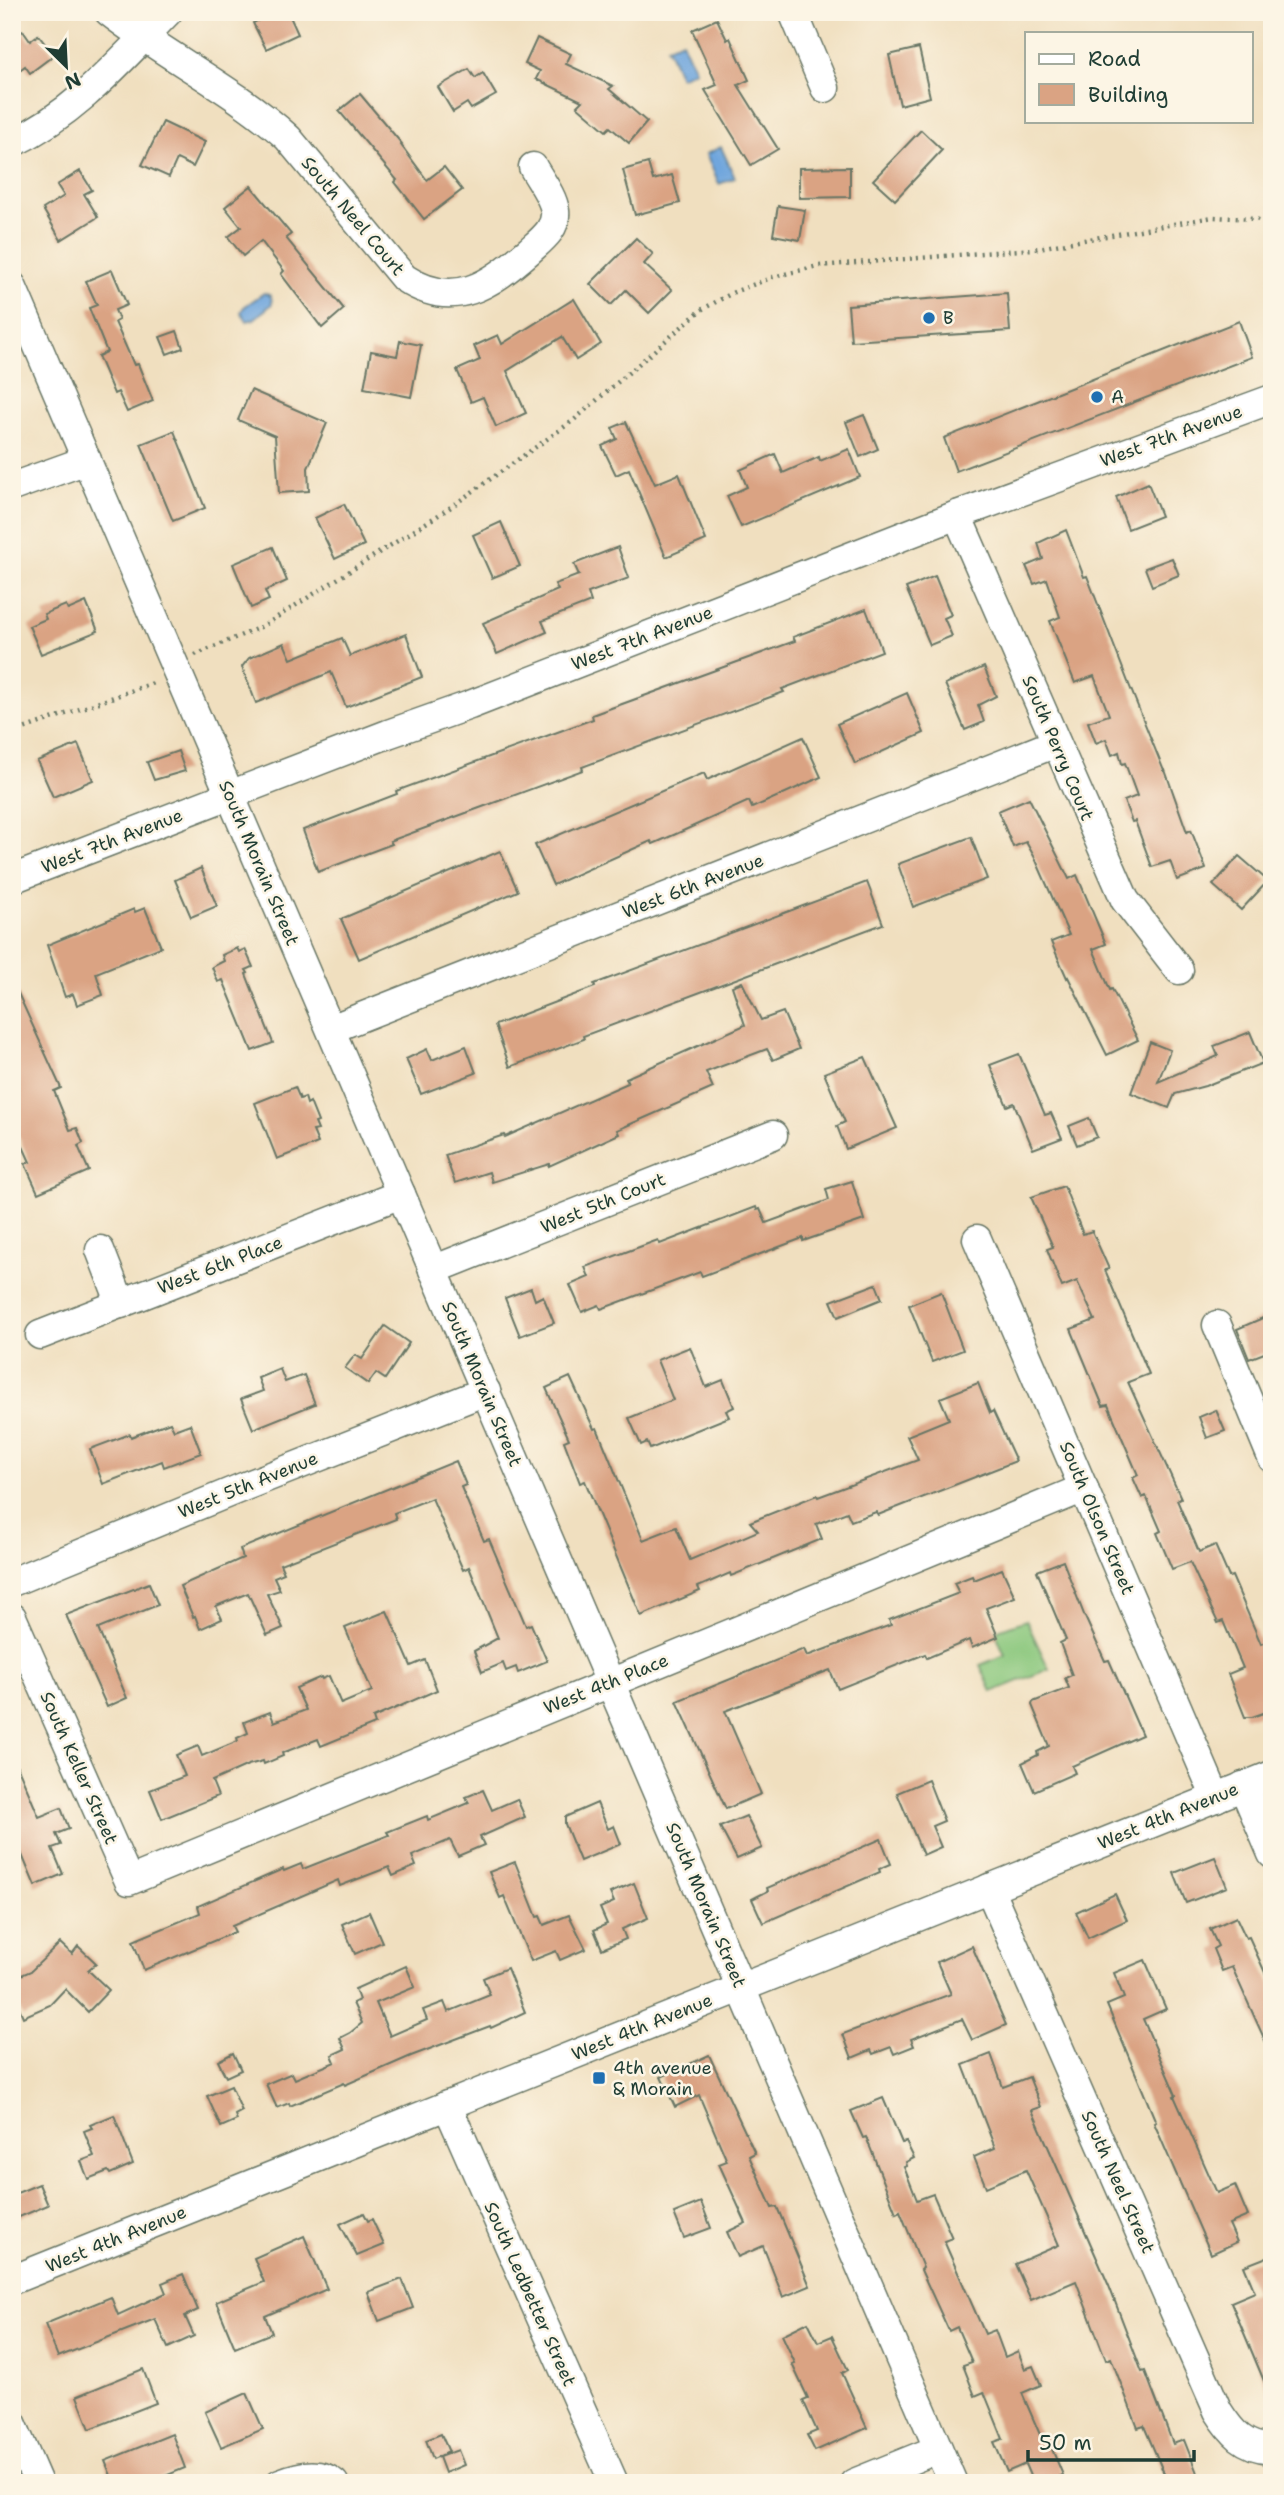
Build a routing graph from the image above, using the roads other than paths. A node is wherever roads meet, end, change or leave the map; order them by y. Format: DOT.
graph roads {
  1 [pos="109,12"];
  2 [pos="168,12"];
  3 [pos="793,12"];
  4 [pos="143,38"];
  5 [pos="825,88"];
  6 [pos="12,143"];
  7 [pos="533,167"];
  8 [pos="12,286"];
  9 [pos="1272,398"];
  10 [pos="87,460"];
  11 [pos="12,487"];
  12 [pos="957,514"];
  13 [pos="1056,743"];
  14 [pos="230,794"];
  15 [pos="12,879"];
  16 [pos="1179,970"];
  17 [pos="331,1029"];
  18 [pos="773,1135"];
  19 [pos="401,1194"];
  20 [pos="977,1239"];
  21 [pos="100,1250"];
  22 [pos="433,1270"];
  23 [pos="121,1304"];
  24 [pos="1217,1325"];
  25 [pos="40,1335"];
  26 [pos="486,1391"];
  27 [pos="1272,1458"];
  28 [pos="1084,1488"];
  29 [pos="12,1582"];
  30 [pos="12,1617"];
  31 [pos="611,1682"];
  32 [pos="1272,1775"];
  33 [pos="1243,1786"];
  34 [pos="1216,1797"];
  35 [pos="1272,1854"];
  36 [pos="129,1881"];
  37 [pos="989,1888"];
  38 [pos="741,1987"];
  39 [pos="447,2105"];
  40 [pos="12,2280"];
  41 [pos="12,2423"];
  42 [pos="938,2449"];
  43 [pos="1271,2450"];
  44 [pos="326,2479"];
  45 [pos="38,2483"];
  46 [pos="280,2483"];
  47 [pos="614,2483"];
  48 [pos="854,2483"];
  49 [pos="953,2483"];
  1 -- 4 [label="street, South Neel Court"];
  2 -- 4 [label="street"];
  3 -- 5 [label="street"];
  4 -- 6 [label="street"];
  4 -- 7 [label="street, South Neel Court"];
  8 -- 10 [label="street, South Morain Street"];
  9 -- 12 [label="street, West 7th Avenue"];
  10 -- 11 [label="street"];
  10 -- 14 [label="street, South Morain Street"];
  12 -- 13 [label="street, South Perry Court"];
  12 -- 14 [label="street, West 7th Avenue"];
  13 -- 16 [label="street, South Perry Court"];
  13 -- 17 [label="street, West 6th Avenue"];
  14 -- 15 [label="street, West 7th Avenue"];
  14 -- 17 [label="street, South Morain Street"];
  17 -- 19 [label="street, South Morain Street"];
  18 -- 22 [label="street, West 5th Court"];
  19 -- 22 [label="street, South Morain Street"];
  19 -- 23 [label="street, West 6th Place"];
  20 -- 28 [label="street, South Olson Street"];
  21 -- 23 [label="street"];
  22 -- 26 [label="street, South Morain Street"];
  23 -- 25 [label="street, West 6th Place"];
  24 -- 27 [label="street"];
  26 -- 29 [label="street, West 5th Avenue"];
  26 -- 31 [label="street, South Morain Street"];
  28 -- 31 [label="street, West 4th Place"];
  28 -- 34 [label="street, South Olson Street"];
  30 -- 36 [label="street, South Keller Street"];
  31 -- 36 [label="street, West 4th Place"];
  31 -- 38 [label="street, South Morain Street"];
  32 -- 33 [label="street, West 4th Avenue"];
  33 -- 34 [label="street, West 4th Avenue"];
  33 -- 35 [label="street"];
  34 -- 37 [label="street, West 4th Avenue"];
  37 -- 38 [label="street, West 4th Avenue"];
  37 -- 43 [label="street, South Neel Street"];
  38 -- 39 [label="street, West 4th Avenue"];
  38 -- 42 [label="street, South Morain Street"];
  39 -- 40 [label="street, West 4th Avenue"];
  39 -- 47 [label="street, South Ledbetter Street"];
  41 -- 45 [label="street"];
  42 -- 48 [label="street"];
  42 -- 49 [label="street, South Morain Street"];
  44 -- 46 [label="street"];
}
